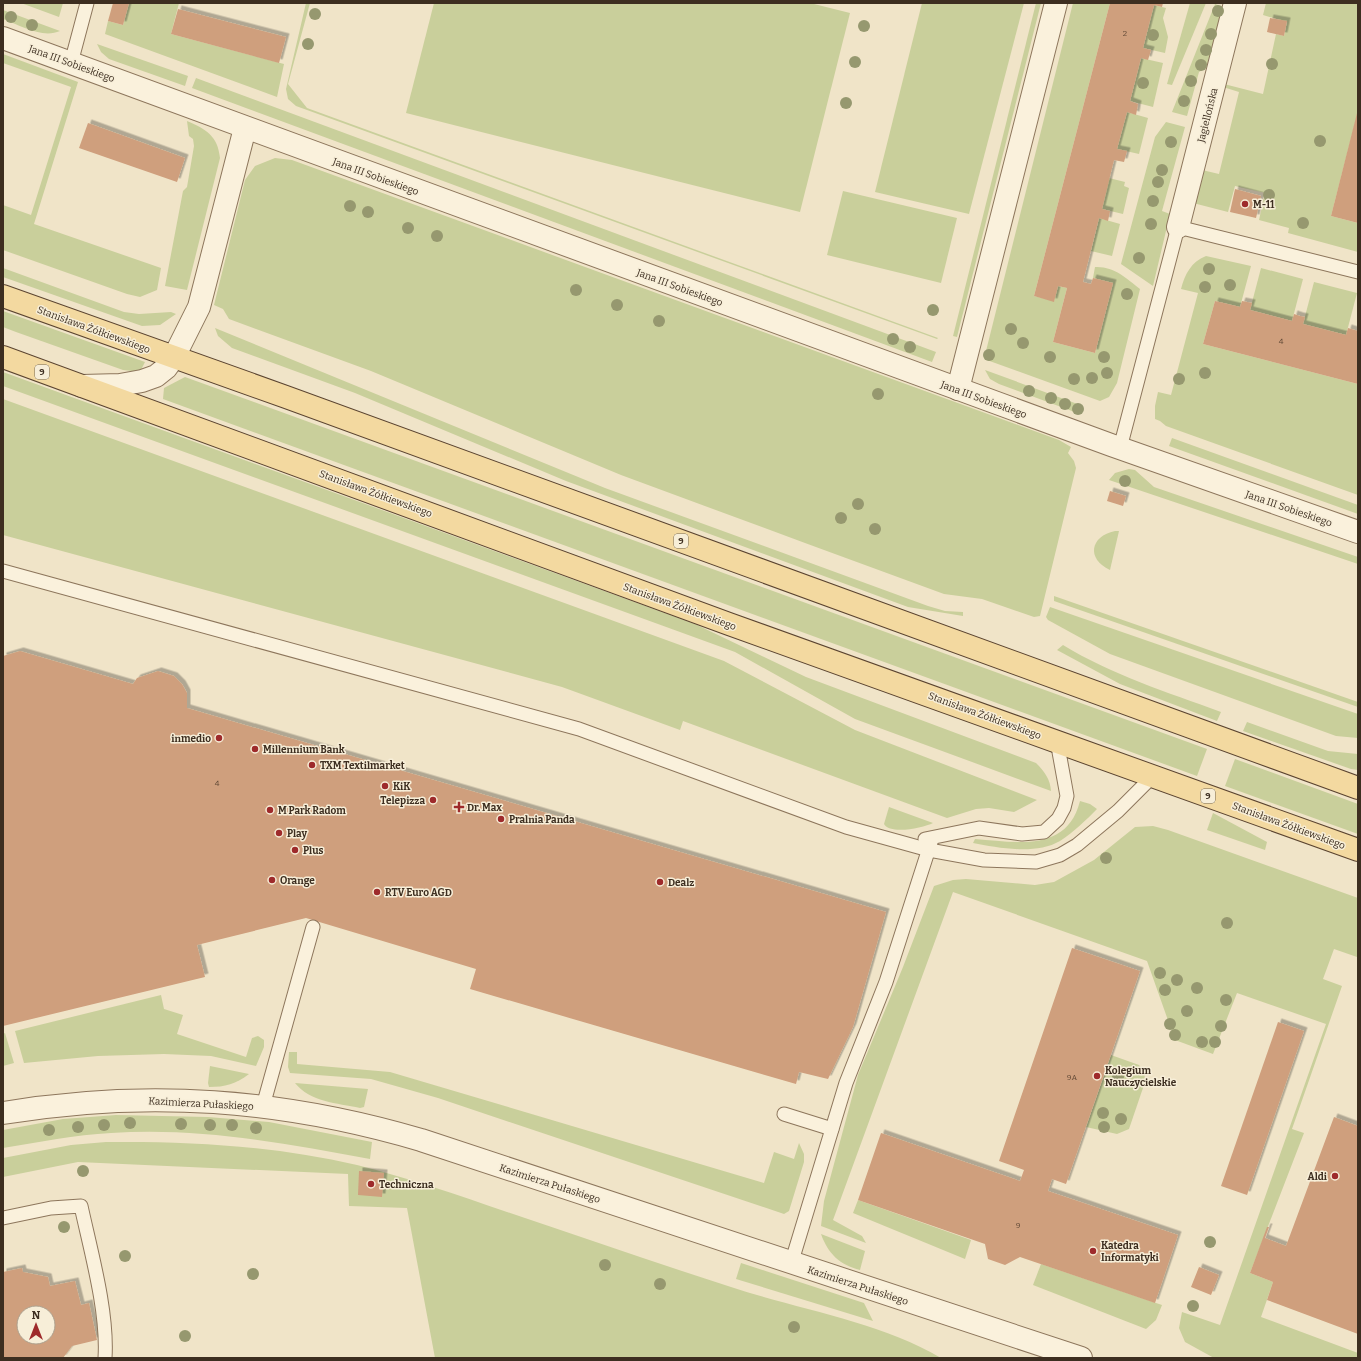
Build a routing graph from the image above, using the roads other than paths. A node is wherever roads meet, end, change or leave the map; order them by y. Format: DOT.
graph roads {
  1 [pos="87,3"];
  2 [pos="1056,3"];
  3 [pos="1235,3"];
  4 [pos="3,38"];
  5 [pos="71,63"];
  6 [pos="245,128"];
  7 [pos="1178,227"];
  8 [pos="1358,272"];
  9 [pos="3,296"];
  10 [pos="3,357"];
  11 [pos="174,357"];
  12 [pos="82,386"];
  13 [pos="958,389"];
  14 [pos="1120,448"];
  15 [pos="1358,532"];
  16 [pos="3,571"];
  17 [pos="1057,741"];
  18 [pos="1153,776"];
  19 [pos="1358,788"];
  20 [pos="930,845"];
  21 [pos="1358,850"];
  22 [pos="313,927"];
  23 [pos="263,1106"];
  24 [pos="3,1113"];
  25 [pos="784,1114"];
  26 [pos="832,1129"];
  27 [pos="3,1218"];
  28 [pos="792,1264"];
  29 [pos="105,1358"];
  30 [pos="1081,1358"];
  1 -- 5 [label="lane"];
  2 -- 13 [label="street"];
  3 -- 7 [label="street, Jagiellońska"];
  4 -- 5 [label="street, Jana III Sobieskiego"];
  5 -- 6 [label="street, Jana III Sobieskiego"];
  6 -- 11 [label="street"];
  6 -- 13 [label="street, Jana III Sobieskiego"];
  7 -- 8 [label="lane"];
  7 -- 14 [label="lane, Jagiellońska"];
  9 -- 11 [label="main road, Stanisława Żółkiewskiego / 9"];
  10 -- 12 [label="main road, Stanisława Żółkiewskiego / 9"];
  11 -- 12 [label="street"];
  11 -- 19 [label="main road, Stanisława Żółkiewskiego / 9"];
  12 -- 17 [label="main road, Stanisława Żółkiewskiego / 9"];
  13 -- 14 [label="street, Jana III Sobieskiego"];
  14 -- 15 [label="street, Jana III Sobieskiego"];
  16 -- 20 [label="lane"];
  17 -- 18 [label="main road, Stanisława Żółkiewskiego / 9"];
  17 -- 20 [label="lane"];
  18 -- 20 [label="lane"];
  18 -- 21 [label="main road, Stanisława Żółkiewskiego / 9"];
  20 -- 26 [label="lane"];
  22 -- 23 [label="lane"];
  23 -- 24 [label="street, Kazimierza Pułaskiego"];
  23 -- 28 [label="street, Kazimierza Pułaskiego"];
  25 -- 26 [label="lane"];
  26 -- 28 [label="lane"];
  27 -- 29 [label="lane"];
  28 -- 30 [label="street, Kazimierza Pułaskiego"];
}
